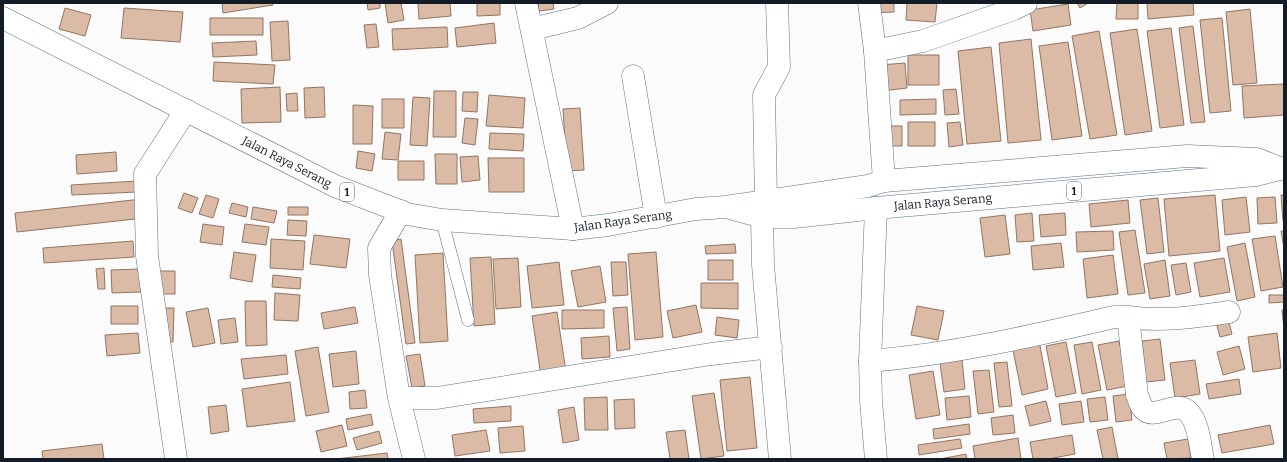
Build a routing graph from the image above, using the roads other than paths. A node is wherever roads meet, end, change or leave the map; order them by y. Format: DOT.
graph roads {
  1 [pos="526,3"];
  2 [pos="607,3"];
  3 [pos="777,3"];
  4 [pos="869,3"];
  5 [pos="1026,3"];
  6 [pos="3,18"];
  7 [pos="532,29"];
  8 [pos="875,51"];
  9 [pos="633,76"];
  10 [pos="186,110"];
  11 [pos="1283,169"];
  12 [pos="876,184"];
  13 [pos="772,208"];
  14 [pos="871,209"];
  15 [pos="401,212"];
  16 [pos="656,217"];
  17 [pos="442,220"];
  18 [pos="573,229"];
  19 [pos="1228,312"];
  20 [pos="1128,317"];
  21 [pos="468,320"];
  22 [pos="771,347"];
  23 [pos="870,361"];
  24 [pos="399,398"];
  25 [pos="176,459"];
  26 [pos="414,459"];
  27 [pos="780,459"];
  28 [pos="876,459"];
  29 [pos="1203,459"];
  1 -- 7 [label="main road"];
  2 -- 7 [label="main road"];
  3 -- 13 [label="main road"];
  4 -- 8 [label="main road"];
  5 -- 8 [label="main road"];
  6 -- 10 [label="main road, Jalan Raya Serang / 1"];
  7 -- 18 [label="main road"];
  8 -- 12 [label="main road"];
  9 -- 16 [label="main road"];
  10 -- 15 [label="main road, Jalan Raya Serang / 1"];
  10 -- 25 [label="main road"];
  11 -- 12 [label="main road"];
  11 -- 14 [label="main road, Jalan Raya Serang / 1"];
  12 -- 13 [label="main road"];
  13 -- 14 [label="main road, Jalan Raya Serang / 1"];
  13 -- 16 [label="main road, Jalan Raya Serang / 1"];
  13 -- 22 [label="main road"];
  14 -- 23 [label="main road"];
  15 -- 17 [label="main road, Jalan Raya Serang / 1"];
  15 -- 24 [label="main road"];
  16 -- 18 [label="main road, Jalan Raya Serang / 1"];
  17 -- 18 [label="main road, Jalan Raya Serang / 1"];
  17 -- 21 [label="lane"];
  19 -- 20 [label="main road"];
  20 -- 23 [label="main road"];
  20 -- 29 [label="main road"];
  22 -- 24 [label="main road"];
  22 -- 27 [label="main road"];
  23 -- 28 [label="main road"];
  24 -- 26 [label="main road"];
}
